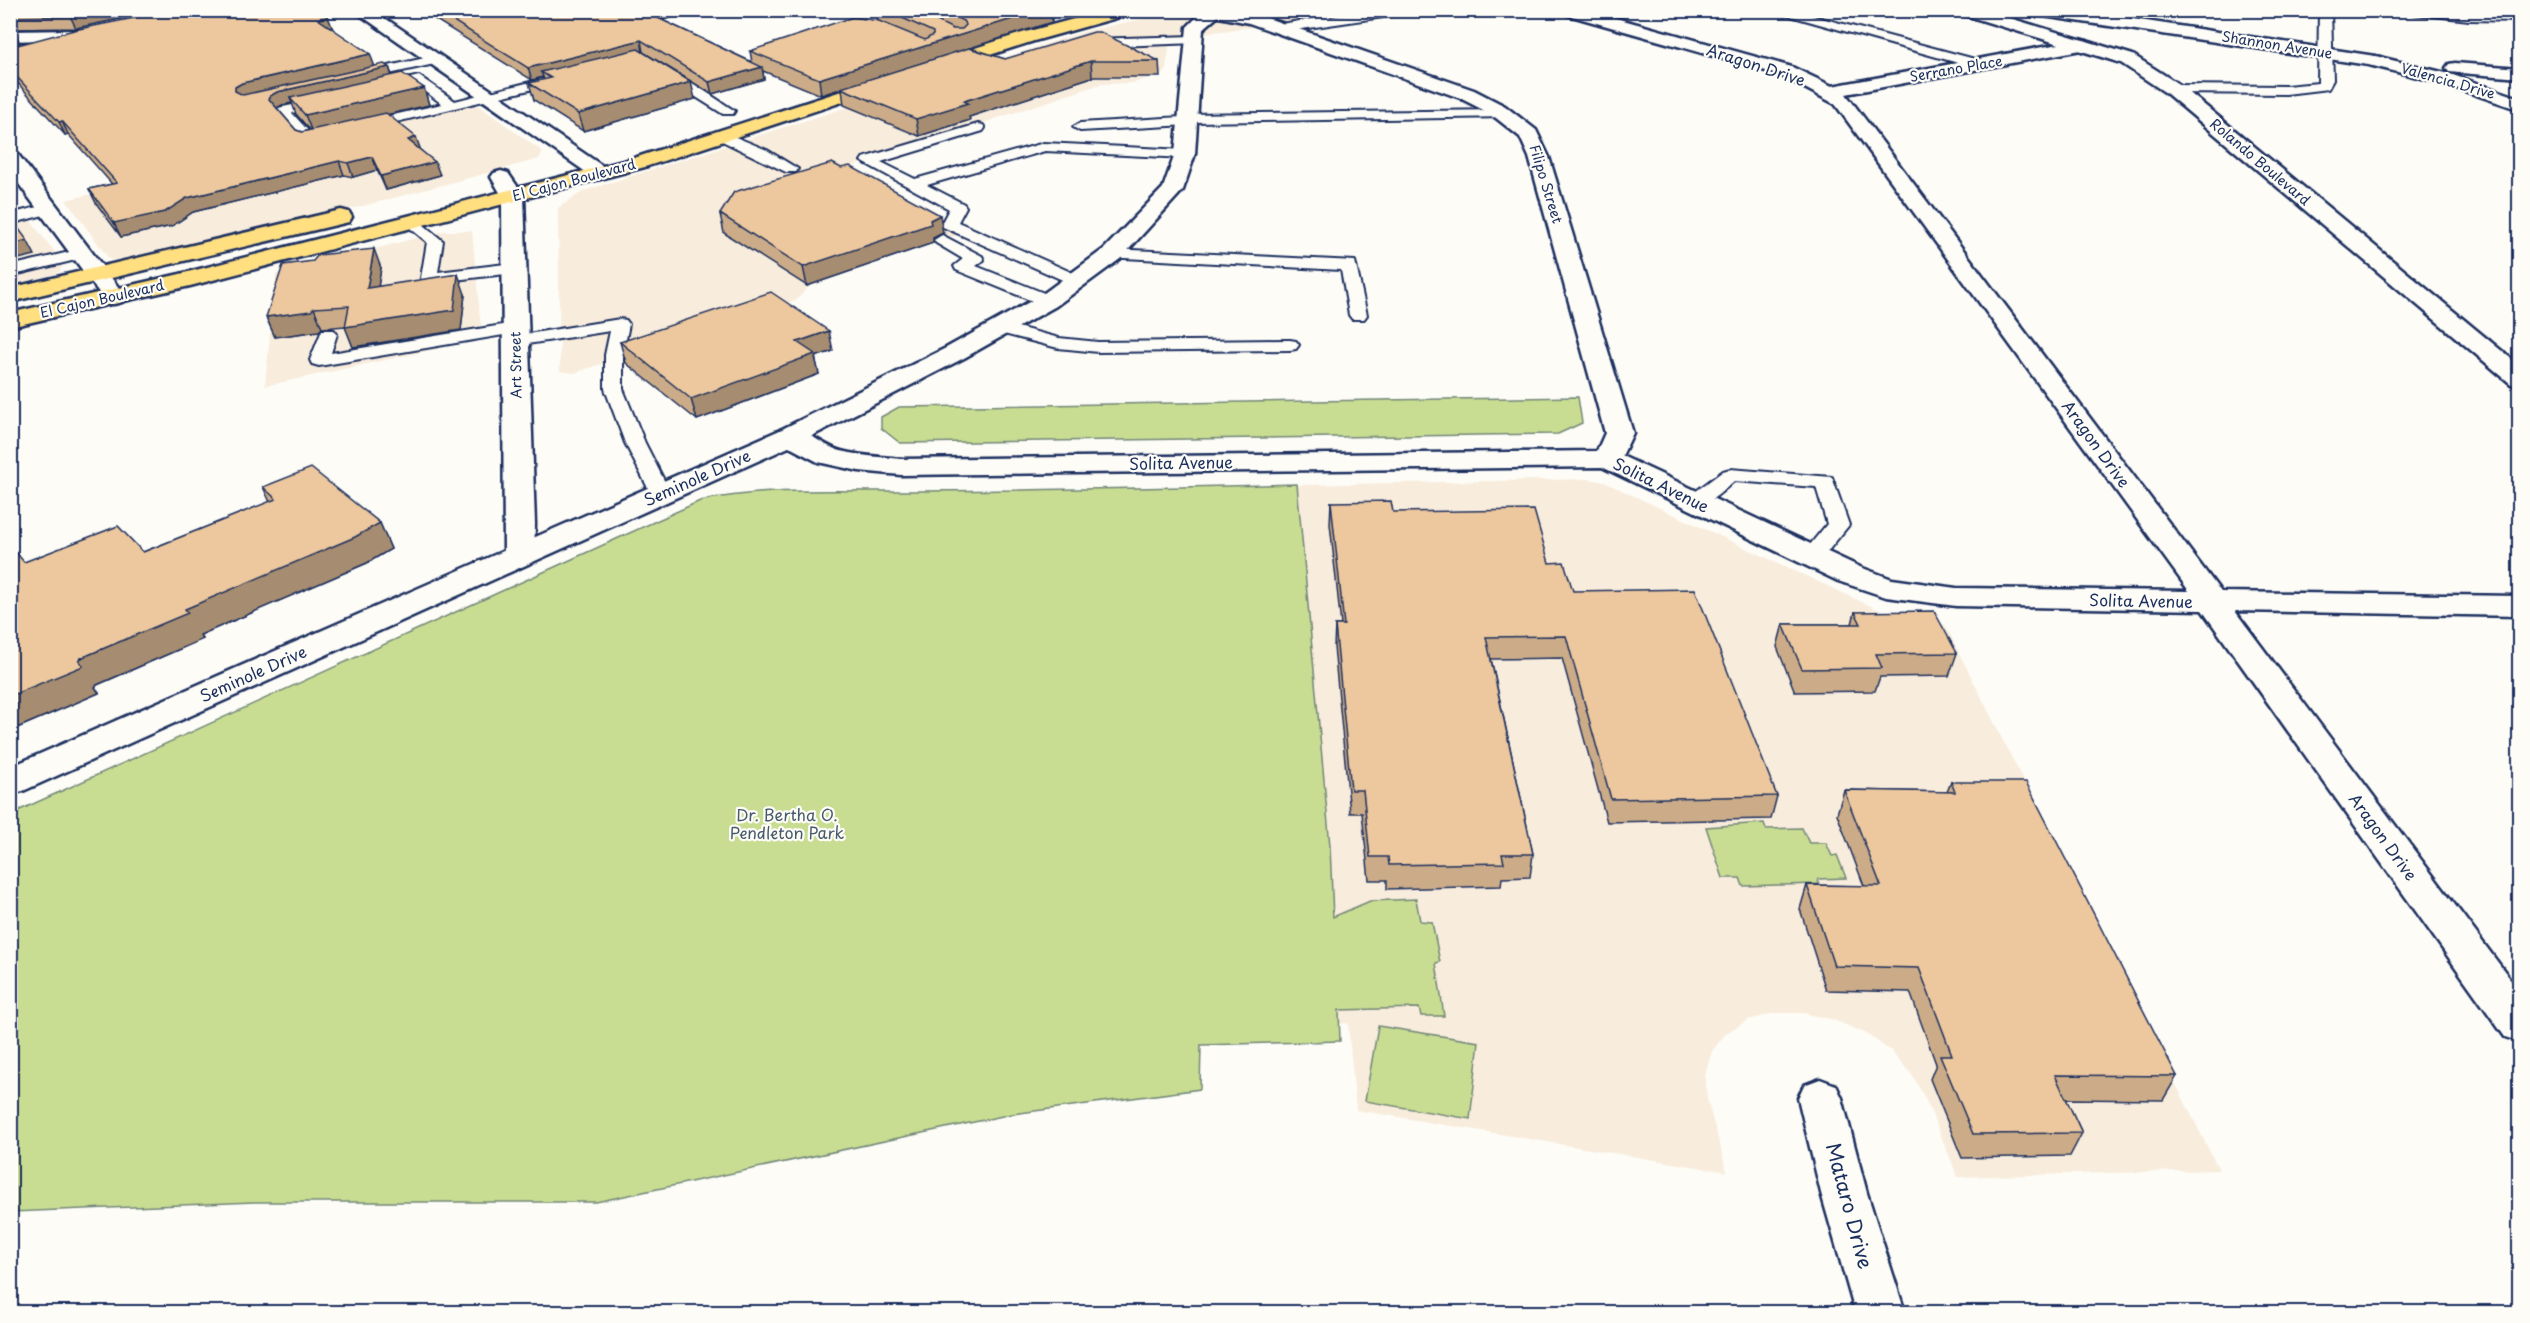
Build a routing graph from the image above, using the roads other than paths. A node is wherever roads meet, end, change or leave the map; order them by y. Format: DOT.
graph roads {
  1 [pos="362,10"];
  2 [pos="1062,10"];
  3 [pos="1128,10"];
  4 [pos="1404,10"];
  5 [pos="1567,10"];
  6 [pos="1775,10"];
  7 [pos="1964,10"];
  8 [pos="2036,10"];
  9 [pos="2325,10"];
  10 [pos="2415,10"];
  11 [pos="1213,11"];
  12 [pos="1324,16"];
  13 [pos="2520,17"];
  14 [pos="1019,22"];
  15 [pos="1281,28"];
  16 [pos="2159,28"];
  17 [pos="10,36"];
  18 [pos="1194,40"];
  19 [pos="2081,45"];
  20 [pos="1072,48"];
  21 [pos="2326,52"];
  22 [pos="2141,53"];
  23 [pos="10,54"];
  24 [pos="969,56"];
  25 [pos="431,58"];
  26 [pos="2375,61"];
  27 [pos="987,63"];
  28 [pos="653,64"];
  29 [pos="1981,65"];
  30 [pos="923,70"];
  31 [pos="2520,73"];
  32 [pos="577,74"];
  33 [pos="342,78"];
  34 [pos="900,78"];
  35 [pos="2173,89"];
  36 [pos="374,91"];
  37 [pos="1830,92"];
  38 [pos="488,97"];
  39 [pos="340,98"];
  40 [pos="750,103"];
  41 [pos="2520,104"];
  42 [pos="453,106"];
  43 [pos="728,111"];
  44 [pos="1504,114"];
  45 [pos="707,117"];
  46 [pos="1188,120"];
  47 [pos="1080,127"];
  48 [pos="978,128"];
  49 [pos="721,135"];
  50 [pos="600,151"];
  51 [pos="1185,154"];
  52 [pos="10,157"];
  53 [pos="577,157"];
  54 [pos="791,169"];
  55 [pos="600,173"];
  56 [pos="914,184"];
  57 [pos="507,187"];
  58 [pos="426,196"];
  59 [pos="49,209"];
  60 [pos="365,211"];
  61 [pos="10,219"];
  62 [pos="412,223"];
  63 [pos="942,240"];
  64 [pos="1119,246"];
  65 [pos="1276,251"];
  66 [pos="82,254"];
  67 [pos="514,268"];
  68 [pos="10,271"];
  69 [pos="99,276"];
  70 [pos="1076,281"];
  71 [pos="10,296"];
  72 [pos="114,297"];
  73 [pos="1048,301"];
  74 [pos="1358,315"];
  75 [pos="10,320"];
  76 [pos="1002,328"];
  77 [pos="328,334"];
  78 [pos="515,334"];
  79 [pos="1290,345"];
  80 [pos="2520,379"];
  81 [pos="790,436"];
  82 [pos="1607,459"];
  83 [pos="661,494"];
  84 [pos="1695,501"];
  85 [pos="519,556"];
  86 [pos="1811,557"];
  87 [pos="2213,603"];
  88 [pos="2520,606"];
  89 [pos="10,782"];
  90 [pos="2520,1025"];
  91 [pos="1820,1098"];
  92 [pos="1880,1312"];
  1 -- 25 [label="street"];
  2 -- 14 [label="main road"];
  3 -- 24 [label="main road"];
  4 -- 12 [label="lane"];
  5 -- 37 [label="street, Aragon Drive"];
  6 -- 29 [label="lane"];
  7 -- 19 [label="street, Rolando Boulevard"];
  8 -- 16 [label="street, Shannon Avenue"];
  9 -- 21 [label="lane"];
  10 -- 13 [label="lane"];
  11 -- 15 [label="street, Filipo Street"];
  11 -- 18 [label="street, Seminole Drive"];
  12 -- 15 [label="lane"];
  15 -- 44 [label="street, Filipo Street"];
  16 -- 21 [label="street, Shannon Avenue"];
  16 -- 22 [label="street"];
  17 -- 23 [label="street"];
  18 -- 20 [label="lane"];
  18 -- 46 [label="street, Seminole Drive"];
  19 -- 22 [label="street, Rolando Boulevard"];
  19 -- 29 [label="street, Serrano Place"];
  21 -- 26 [label="street, Shannon Avenue"];
  21 -- 35 [label="lane"];
  22 -- 35 [label="street, Rolando Boulevard"];
  24 -- 27 [label="lane"];
  24 -- 30 [label="main road"];
  25 -- 33 [label="lane"];
  25 -- 38 [label="street"];
  26 -- 31 [label="street, Shannon Avenue"];
  26 -- 41 [label="street, Valencia Drive"];
  28 -- 43 [label="lane"];
  29 -- 37 [label="street, Serrano Place"];
  32 -- 38 [label="lane"];
  34 -- 49 [label="main road, El Cajon Boulevard"];
  35 -- 80 [label="street, Rolando Boulevard"];
  36 -- 42 [label="lane"];
  37 -- 87 [label="street, Aragon Drive"];
  38 -- 42 [label="lane"];
  38 -- 53 [label="street"];
  39 -- 42 [label="lane"];
  40 -- 43 [label="main road"];
  43 -- 45 [label="main road"];
  44 -- 46 [label="lane"];
  44 -- 82 [label="street, Filipo Street"];
  46 -- 47 [label="lane"];
  46 -- 51 [label="street, Seminole Drive"];
  48 -- 56 [label="lane"];
  49 -- 54 [label="lane"];
  49 -- 55 [label="main road, El Cajon Boulevard"];
  50 -- 53 [label="main road, El Cajon Boulevard"];
  51 -- 56 [label="lane"];
  51 -- 64 [label="street, Seminole Drive"];
  52 -- 59 [label="street"];
  53 -- 55 [label="street"];
  53 -- 57 [label="main road, El Cajon Boulevard"];
  55 -- 57 [label="main road, El Cajon Boulevard"];
  56 -- 70 [label="lane"];
  57 -- 58 [label="main road, El Cajon Boulevard"];
  57 -- 62 [label="main road, El Cajon Boulevard"];
  57 -- 67 [label="street, Art Street"];
  59 -- 61 [label="lane"];
  59 -- 66 [label="street"];
  60 -- 69 [label="main road, El Cajon Boulevard"];
  62 -- 67 [label="lane"];
  62 -- 72 [label="main road, El Cajon Boulevard"];
  63 -- 73 [label="lane"];
  64 -- 65 [label="lane"];
  64 -- 70 [label="street, Seminole Drive"];
  64 -- 74 [label="lane"];
  66 -- 68 [label="lane"];
  66 -- 69 [label="street"];
  67 -- 78 [label="street, Art Street"];
  69 -- 71 [label="main road, El Cajon Boulevard"];
  69 -- 72 [label="street"];
  70 -- 73 [label="street, Seminole Drive"];
  72 -- 75 [label="main road, El Cajon Boulevard"];
  73 -- 76 [label="street, Seminole Drive"];
  76 -- 79 [label="lane"];
  76 -- 81 [label="street, Seminole Drive"];
  77 -- 78 [label="lane"];
  78 -- 83 [label="lane"];
  78 -- 85 [label="street, Art Street"];
  81 -- 82 [label="street, Solita Avenue"];
  81 -- 83 [label="street, Seminole Drive"];
  82 -- 84 [label="street, Solita Avenue"];
  83 -- 85 [label="street, Seminole Drive"];
  84 -- 86 [label="street, Solita Avenue"];
  84 -- 86 [label="lane"];
  85 -- 89 [label="street, Seminole Drive"];
  86 -- 87 [label="street, Solita Avenue"];
  87 -- 88 [label="street, Solita Avenue"];
  87 -- 90 [label="street, Aragon Drive"];
  91 -- 92 [label="street, Mataro Drive"];
}
